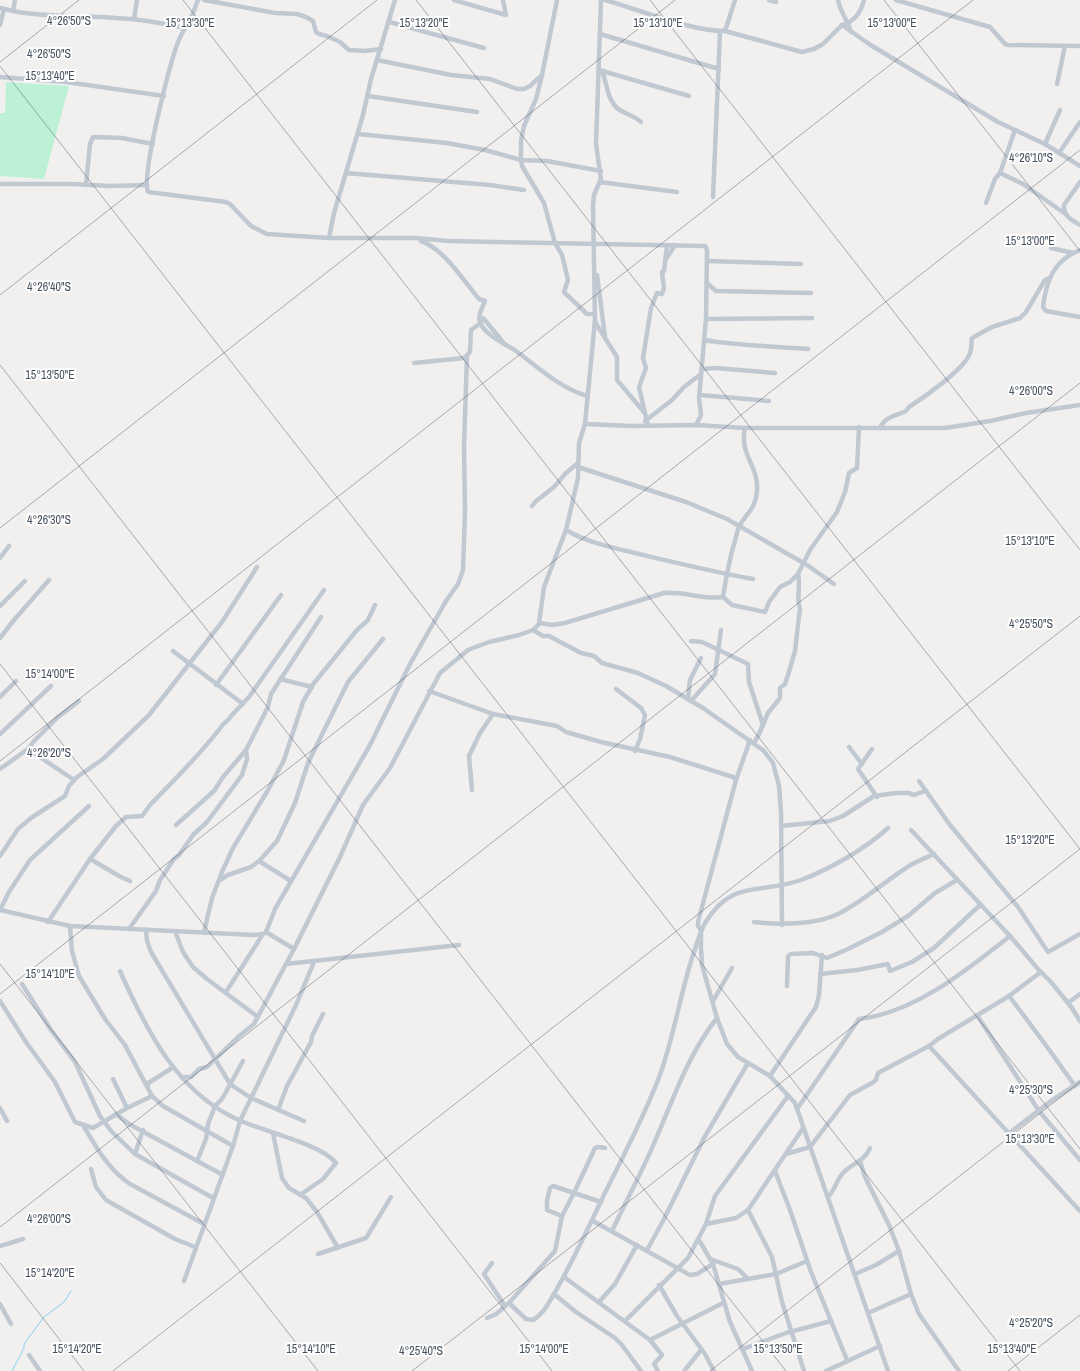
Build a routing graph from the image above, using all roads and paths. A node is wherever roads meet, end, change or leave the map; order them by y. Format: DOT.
graph roads {
  1 [pos="15,0"];
  2 [pos="137,0"];
  3 [pos="198,0"];
  4 [pos="204,0"];
  5 [pos="395,0"];
  6 [pos="454,0"];
  7 [pos="503,0"];
  8 [pos="557,0"];
  9 [pos="600,0"];
  10 [pos="605,0"];
  11 [pos="735,0"];
  12 [pos="769,0"];
  13 [pos="838,0"];
  14 [pos="864,0"];
  15 [pos="896,0"];
  16 [pos="776,2"];
  17 [pos="2,8"];
  18 [pos="12,11"];
  19 [pos="134,20"];
  20 [pos="389,22"];
  21 [pos="849,24"];
  22 [pos="0,25"];
  23 [pos="842,25"];
  24 [pos="185,28"];
  25 [pos="722,31"];
  26 [pos="851,32"];
  27 [pos="600,34"];
  28 [pos="1066,46"];
  29 [pos="1080,46"];
  30 [pos="381,48"];
  31 [pos="484,48"];
  32 [pos="377,60"];
  33 [pos="719,69"];
  34 [pos="600,70"];
  35 [pos="542,75"];
  36 [pos="0,77"];
  37 [pos="1058,84"];
  38 [pos="164,96"];
  39 [pos="368,96"];
  40 [pos="689,96"];
  41 [pos="1060,110"];
  42 [pos="477,112"];
  43 [pos="641,122"];
  44 [pos="1080,122"];
  45 [pos="1015,130"];
  46 [pos="358,134"];
  47 [pos="153,144"];
  48 [pos="1045,144"];
  49 [pos="1059,153"];
  50 [pos="521,160"];
  51 [pos="1080,166"];
  52 [pos="601,171"];
  53 [pos="346,173"];
  54 [pos="1000,173"];
  55 [pos="600,182"];
  56 [pos="1080,182"];
  57 [pos="0,184"];
  58 [pos="86,185"];
  59 [pos="146,185"];
  60 [pos="524,190"];
  61 [pos="677,192"];
  62 [pos="714,197"];
  63 [pos="986,203"];
  64 [pos="1064,213"];
  65 [pos="1080,225"];
  66 [pos="329,238"];
  67 [pos="415,238"];
  68 [pos="555,243"];
  69 [pos="595,243"];
  70 [pos="667,244"];
  71 [pos="675,245"];
  72 [pos="1051,248"];
  73 [pos="1080,250"];
  74 [pos="1073,253"];
  75 [pos="666,260"];
  76 [pos="707,261"];
  77 [pos="801,264"];
  78 [pos="594,271"];
  79 [pos="1050,278"];
  80 [pos="707,283"];
  81 [pos="811,293"];
  82 [pos="595,314"];
  83 [pos="1080,317"];
  84 [pos="706,318"];
  85 [pos="812,318"];
  86 [pos="595,320"];
  87 [pos="481,321"];
  88 [pos="605,336"];
  89 [pos="704,340"];
  90 [pos="808,349"];
  91 [pos="467,356"];
  92 [pos="414,363"];
  93 [pos="702,371"];
  94 [pos="775,373"];
  95 [pos="580,394"];
  96 [pos="700,395"];
  97 [pos="588,396"];
  98 [pos="770,401"];
  99 [pos="587,404"];
  100 [pos="1080,405"];
  101 [pos="646,416"];
  102 [pos="585,424"];
  103 [pos="696,425"];
  104 [pos="645,426"];
  105 [pos="745,428"];
  106 [pos="859,428"];
  107 [pos="880,428"];
  108 [pos="578,465"];
  109 [pos="532,506"];
  110 [pos="739,526"];
  111 [pos="566,530"];
  112 [pos="8,546"];
  113 [pos="0,558"];
  114 [pos="803,563"];
  115 [pos="257,567"];
  116 [pos="726,574"];
  117 [pos="798,574"];
  118 [pos="753,579"];
  119 [pos="49,580"];
  120 [pos="25,581"];
  121 [pos="834,584"];
  122 [pos="324,590"];
  123 [pos="280,596"];
  124 [pos="723,596"];
  125 [pos="375,605"];
  126 [pos="0,606"];
  127 [pos="322,617"];
  128 [pos="539,623"];
  129 [pos="533,630"];
  130 [pos="721,630"];
  131 [pos="0,638"];
  132 [pos="382,639"];
  133 [pos="691,641"];
  134 [pos="173,651"];
  135 [pos="718,651"];
  136 [pos="701,658"];
  137 [pos="189,664"];
  138 [pos="280,679"];
  139 [pos="16,681"];
  140 [pos="216,684"];
  141 [pos="51,686"];
  142 [pos="312,687"];
  143 [pos="616,689"];
  144 [pos="429,691"];
  145 [pos="0,697"];
  146 [pos="690,700"];
  147 [pos="79,701"];
  148 [pos="243,704"];
  149 [pos="492,714"];
  150 [pos="763,725"];
  151 [pos="0,734"];
  152 [pos="752,742"];
  153 [pos="849,747"];
  154 [pos="28,749"];
  155 [pos="872,749"];
  156 [pos="246,750"];
  157 [pos="635,751"];
  158 [pos="862,764"];
  159 [pos="0,769"];
  160 [pos="74,780"];
  161 [pos="736,780"];
  162 [pos="919,781"];
  163 [pos="472,790"];
  164 [pos="925,790"];
  165 [pos="877,797"];
  166 [pos="89,806"];
  167 [pos="176,825"];
  168 [pos="781,826"];
  169 [pos="888,828"];
  170 [pos="911,830"];
  171 [pos="934,854"];
  172 [pos="0,856"];
  173 [pos="90,859"];
  174 [pos="259,861"];
  175 [pos="957,880"];
  176 [pos="130,881"];
  177 [pos="218,881"];
  178 [pos="291,881"];
  179 [pos="782,885"];
  180 [pos="980,905"];
  181 [pos="0,910"];
  182 [pos="48,922"];
  183 [pos="754,922"];
  184 [pos="782,925"];
  185 [pos="70,926"];
  186 [pos="129,929"];
  187 [pos="146,930"];
  188 [pos="701,930"];
  189 [pos="175,931"];
  190 [pos="204,932"];
  191 [pos="265,933"];
  192 [pos="1080,934"];
  193 [pos="1010,936"];
  194 [pos="459,945"];
  195 [pos="294,949"];
  196 [pos="822,955"];
  197 [pos="314,962"];
  198 [pos="286,964"];
  199 [pos="732,968"];
  200 [pos="120,971"];
  201 [pos="1041,972"];
  202 [pos="820,974"];
  203 [pos="22,984"];
  204 [pos="787,986"];
  205 [pos="226,992"];
  206 [pos="1080,994"];
  207 [pos="1009,996"];
  208 [pos="0,1000"];
  209 [pos="713,1001"];
  210 [pos="1068,1003"];
  211 [pos="323,1014"];
  212 [pos="977,1015"];
  213 [pos="258,1017"];
  214 [pos="716,1018"];
  215 [pos="1080,1021"];
  216 [pos="929,1046"];
  217 [pos="215,1060"];
  218 [pos="243,1061"];
  219 [pos="748,1063"];
  220 [pos="172,1068"];
  221 [pos="770,1076"];
  222 [pos="182,1077"];
  223 [pos="113,1079"];
  224 [pos="1080,1082"];
  225 [pos="230,1084"];
  226 [pos="1075,1086"];
  227 [pos="152,1096"];
  228 [pos="788,1096"];
  229 [pos="250,1098"];
  230 [pos="216,1106"];
  231 [pos="0,1108"];
  232 [pos="127,1108"];
  233 [pos="797,1109"];
  234 [pos="278,1110"];
  235 [pos="1039,1111"];
  236 [pos="116,1114"];
  237 [pos="7,1121"];
  238 [pos="240,1121"];
  239 [pos="304,1121"];
  240 [pos="103,1122"];
  241 [pos="83,1125"];
  242 [pos="804,1128"];
  243 [pos="143,1130"];
  244 [pos="207,1132"];
  245 [pos="273,1133"];
  246 [pos="1008,1134"];
  247 [pos="233,1146"];
  248 [pos="810,1147"];
  249 [pos="605,1148"];
  250 [pos="870,1148"];
  251 [pos="135,1154"];
  252 [pos="786,1154"];
  253 [pos="1080,1160"];
  254 [pos="197,1161"];
  255 [pos="860,1162"];
  256 [pos="91,1169"];
  257 [pos="774,1171"];
  258 [pos="223,1175"];
  259 [pos="574,1193"];
  260 [pos="300,1195"];
  261 [pos="391,1196"];
  262 [pos="828,1197"];
  263 [pos="213,1198"];
  264 [pos="600,1202"];
  265 [pos="748,1210"];
  266 [pos="1080,1211"];
  267 [pos="562,1216"];
  268 [pos="593,1220"];
  269 [pos="204,1224"];
  270 [pos="706,1224"];
  271 [pos="612,1232"];
  272 [pos="23,1239"];
  273 [pos="699,1240"];
  274 [pos="637,1245"];
  275 [pos="0,1246"];
  276 [pos="195,1247"];
  277 [pos="338,1248"];
  278 [pos="647,1250"];
  279 [pos="899,1251"];
  280 [pos="318,1254"];
  281 [pos="710,1259"];
  282 [pos="807,1261"];
  283 [pos="492,1263"];
  284 [pos="713,1264"];
  285 [pos="678,1268"];
  286 [pos="776,1274"];
  287 [pos="855,1274"];
  288 [pos="564,1277"];
  289 [pos="748,1279"];
  290 [pos="184,1281"];
  291 [pos="719,1284"];
  292 [pos="659,1285"];
  293 [pos="554,1294"];
  294 [pos="911,1294"];
  295 [pos="599,1302"];
  296 [pos="723,1303"];
  297 [pos="0,1304"];
  298 [pos="507,1304"];
  299 [pos="868,1313"];
  300 [pos="487,1318"];
  301 [pos="625,1321"];
  302 [pos="831,1321"];
  303 [pos="683,1323"];
  304 [pos="11,1324"];
  305 [pos="791,1332"];
  306 [pos="650,1340"];
  307 [pos="880,1346"];
  308 [pos="743,1349"];
  309 [pos="701,1350"];
  310 [pos="29,1355"];
  311 [pos="847,1360"];
  312 [pos="835,1369"];
  313 [pos="685,1370"];
  314 [pos="40,1371"];
  315 [pos="641,1371"];
  316 [pos="658,1371"];
  317 [pos="714,1371"];
  318 [pos="752,1371"];
  319 [pos="804,1371"];
  320 [pos="826,1371"];
  321 [pos="888,1371"];
  322 [pos="959,1371"];
  1 -- 18 [label="street"];
  2 -- 19 [label="street"];
  3 -- 24 [label="street"];
  4 -- 30 [label="street"];
  5 -- 20 [label="street"];
  6 -- 7 [label="street"];
  8 -- 35 [label="street"];
  9 -- 27 [label="street"];
  10 -- 25 [label="street"];
  11 -- 25 [label="street"];
  12 -- 16 [label="street"];
  13 -- 21 [label="street"];
  14 -- 21 [label="street"];
  15 -- 28 [label="street"];
  17 -- 18 [label="street"];
  17 -- 22 [label="street"];
  18 -- 19 [label="street"];
  19 -- 24 [label="street"];
  20 -- 30 [label="street"];
  20 -- 31 [label="street"];
  21 -- 23 [label="street"];
  21 -- 26 [label="street"];
  23 -- 25 [label="street"];
  23 -- 26 [label="street"];
  24 -- 38 [label="street"];
  25 -- 33 [label="street"];
  26 -- 45 [label="street"];
  27 -- 33 [label="street"];
  27 -- 34 [label="street"];
  28 -- 29 [label="street"];
  28 -- 37 [label="street"];
  30 -- 32 [label="street"];
  32 -- 35 [label="street"];
  32 -- 39 [label="street"];
  33 -- 62 [label="street"];
  34 -- 40 [label="street"];
  34 -- 43 [label="street"];
  34 -- 52 [label="street"];
  35 -- 50 [label="street"];
  36 -- 38 [label="street"];
  38 -- 47 [label="street"];
  39 -- 42 [label="street"];
  39 -- 46 [label="street"];
  41 -- 48 [label="street"];
  44 -- 49 [label="street"];
  45 -- 48 [label="street"];
  45 -- 54 [label="street"];
  46 -- 50 [label="street"];
  46 -- 53 [label="street"];
  47 -- 58 [label="street"];
  47 -- 59 [label="street"];
  48 -- 49 [label="street"];
  49 -- 51 [label="street"];
  50 -- 52 [label="street"];
  50 -- 68 [label="street"];
  52 -- 55 [label="street"];
  53 -- 60 [label="street"];
  53 -- 66 [label="street"];
  54 -- 63 [label="street"];
  54 -- 64 [label="street"];
  55 -- 61 [label="street"];
  55 -- 69 [label="street"];
  56 -- 64 [label="street"];
  57 -- 58 [label="street"];
  58 -- 59 [label="street"];
  59 -- 66 [label="street"];
  64 -- 65 [label="street"];
  66 -- 67 [label="street"];
  67 -- 68 [label="street"];
  67 -- 87 [label="street"];
  68 -- 69 [label="street"];
  68 -- 82 [label="street"];
  69 -- 70 [label="street"];
  69 -- 78 [label="street"];
  70 -- 71 [label="street"];
  70 -- 75 [label="street"];
  71 -- 75 [label="street"];
  71 -- 76 [label="street"];
  72 -- 74 [label="street"];
  73 -- 74 [label="street"];
  74 -- 79 [label="street"];
  75 -- 101 [label="street"];
  76 -- 77 [label="street"];
  76 -- 80 [label="street"];
  78 -- 82 [label="street"];
  78 -- 88 [label="street"];
  79 -- 83 [label="street"];
  79 -- 107 [label="street"];
  80 -- 81 [label="street"];
  80 -- 84 [label="street"];
  82 -- 86 [label="street"];
  84 -- 85 [label="street"];
  84 -- 89 [label="street"];
  86 -- 88 [label="street"];
  86 -- 97 [label="street"];
  87 -- 91 [label="street"];
  87 -- 95 [label="street"];
  88 -- 101 [label="street"];
  89 -- 90 [label="street"];
  89 -- 93 [label="street"];
  91 -- 92 [label="street"];
  91 -- 178 [label="street"];
  93 -- 94 [label="street"];
  93 -- 96 [label="street"];
  93 -- 101 [label="street"];
  95 -- 97 [label="street"];
  95 -- 99 [label="street"];
  96 -- 98 [label="street"];
  96 -- 103 [label="street"];
  97 -- 99 [label="street"];
  99 -- 102 [label="street"];
  100 -- 107 [label="street"];
  101 -- 104 [label="street"];
  102 -- 104 [label="street"];
  102 -- 108 [label="street"];
  103 -- 104 [label="street"];
  103 -- 105 [label="street"];
  105 -- 106 [label="street"];
  105 -- 110 [label="street"];
  106 -- 107 [label="street"];
  106 -- 114 [label="street"];
  108 -- 109 [label="street"];
  108 -- 110 [label="street"];
  108 -- 111 [label="street"];
  110 -- 114 [label="street"];
  110 -- 116 [label="street"];
  111 -- 116 [label="street"];
  111 -- 128 [label="street"];
  112 -- 113 [label="street"];
  114 -- 117 [label="street"];
  114 -- 121 [label="street"];
  115 -- 137 [label="street"];
  116 -- 118 [label="street"];
  116 -- 124 [label="street"];
  117 -- 124 [label="street"];
  117 -- 150 [label="street"];
  119 -- 131 [label="street"];
  120 -- 126 [label="street"];
  122 -- 148 [label="street"];
  123 -- 140 [label="street"];
  124 -- 128 [label="street"];
  125 -- 142 [label="street"];
  127 -- 138 [label="street"];
  128 -- 129 [label="street"];
  129 -- 144 [label="street"];
  129 -- 146 [label="street"];
  130 -- 135 [label="street"];
  132 -- 174 [label="street"];
  133 -- 135 [label="street"];
  134 -- 137 [label="street"];
  135 -- 146 [label="street"];
  135 -- 150 [label="street"];
  136 -- 146 [label="street"];
  137 -- 140 [label="street"];
  137 -- 160 [label="street"];
  138 -- 142 [label="street"];
  138 -- 156 [label="street"];
  139 -- 145 [label="street"];
  140 -- 148 [label="street"];
  141 -- 151 [label="street"];
  142 -- 177 [label="street"];
  143 -- 157 [label="street"];
  144 -- 149 [label="street"];
  144 -- 195 [label="street"];
  146 -- 152 [label="street"];
  147 -- 154 [label="street"];
  148 -- 173 [label="street"];
  149 -- 157 [label="street"];
  149 -- 163 [label="street"];
  150 -- 152 [label="street"];
  152 -- 161 [label="street"];
  152 -- 168 [label="street"];
  153 -- 158 [label="street"];
  154 -- 159 [label="street"];
  154 -- 160 [label="street"];
  155 -- 158 [label="street"];
  156 -- 167 [label="street"];
  156 -- 186 [label="street"];
  157 -- 161 [label="street"];
  158 -- 165 [label="street"];
  160 -- 172 [label="street"];
  161 -- 188 [label="street"];
  162 -- 164 [label="street"];
  164 -- 165 [label="street"];
  164 -- 192 [label="street"];
  165 -- 168 [label="street"];
  166 -- 181 [label="street"];
  168 -- 179 [label="street"];
  169 -- 179 [label="street"];
  170 -- 171 [label="street"];
  171 -- 175 [label="street"];
  171 -- 184 [label="street"];
  173 -- 176 [label="street"];
  173 -- 182 [label="street"];
  174 -- 177 [label="street"];
  174 -- 178 [label="street"];
  175 -- 180 [label="street"];
  175 -- 196 [label="street"];
  177 -- 190 [label="street"];
  178 -- 191 [label="street"];
  179 -- 184 [label="street"];
  179 -- 188 [label="street"];
  180 -- 193 [label="street"];
  180 -- 202 [label="street"];
  181 -- 182 [label="street"];
  182 -- 185 [label="street"];
  183 -- 184 [label="street"];
  185 -- 186 [label="street"];
  185 -- 227 [label="street"];
  186 -- 187 [label="street"];
  187 -- 189 [label="street"];
  187 -- 217 [label="street"];
  188 -- 209 [label="street"];
  188 -- 264 [label="street"];
  189 -- 190 [label="street"];
  189 -- 205 [label="street"];
  190 -- 191 [label="street"];
  191 -- 195 [label="street"];
  191 -- 205 [label="street"];
  193 -- 201 [label="street"];
  193 -- 233 [label="street"];
  194 -- 197 [label="street"];
  195 -- 198 [label="street"];
  196 -- 202 [label="street"];
  196 -- 204 [label="street"];
  197 -- 198 [label="street"];
  197 -- 229 [label="street"];
  198 -- 213 [label="street"];
  199 -- 209 [label="street"];
  200 -- 220 [label="street"];
  201 -- 207 [label="street"];
  201 -- 210 [label="street"];
  202 -- 221 [label="street"];
  203 -- 240 [label="street"];
  205 -- 213 [label="street"];
  206 -- 210 [label="street"];
  207 -- 212 [label="street"];
  207 -- 226 [label="street"];
  208 -- 241 [label="street"];
  209 -- 214 [label="street"];
  210 -- 215 [label="street"];
  211 -- 234 [label="street"];
  212 -- 216 [label="street"];
  212 -- 235 [label="street"];
  213 -- 217 [label="street"];
  214 -- 219 [label="street"];
  214 -- 271 [label="street"];
  216 -- 246 [label="street"];
  216 -- 248 [label="street"];
  217 -- 222 [label="street"];
  217 -- 225 [label="street"];
  218 -- 225 [label="street"];
  219 -- 221 [label="street"];
  219 -- 278 [label="street"];
  220 -- 222 [label="street"];
  220 -- 227 [label="street"];
  221 -- 228 [label="street"];
  222 -- 230 [label="street"];
  223 -- 232 [label="street"];
  224 -- 226 [label="street"];
  225 -- 229 [label="street"];
  225 -- 230 [label="street"];
  226 -- 235 [label="street"];
  227 -- 232 [label="street"];
  227 -- 244 [label="street"];
  228 -- 233 [label="street"];
  228 -- 270 [label="street"];
  229 -- 234 [label="street"];
  229 -- 238 [label="street"];
  230 -- 238 [label="street"];
  230 -- 244 [label="street"];
  231 -- 237 [label="street"];
  232 -- 236 [label="street"];
  233 -- 242 [label="street"];
  234 -- 239 [label="street"];
  235 -- 246 [label="street"];
  235 -- 253 [label="street"];
  236 -- 240 [label="street"];
  236 -- 243 [label="street"];
  238 -- 245 [label="street"];
  238 -- 247 [label="street"];
  240 -- 241 [label="street"];
  240 -- 251 [label="street"];
  241 -- 269 [label="street"];
  242 -- 248 [label="street"];
  242 -- 252 [label="street"];
  243 -- 251 [label="street"];
  243 -- 254 [label="street"];
  244 -- 247 [label="street"];
  244 -- 254 [label="street"];
  245 -- 260 [label="street"];
  245 -- 260 [label="street"];
  246 -- 266 [label="street"];
  247 -- 258 [label="street"];
  248 -- 252 [label="street"];
  248 -- 262 [label="street"];
  249 -- 259 [label="street"];
  250 -- 255 [label="street"];
  251 -- 263 [label="street"];
  252 -- 257 [label="street"];
  254 -- 258 [label="street"];
  255 -- 262 [label="street"];
  255 -- 279 [label="street"];
  256 -- 276 [label="street"];
  257 -- 265 [label="street"];
  257 -- 282 [label="street"];
  258 -- 263 [label="street"];
  259 -- 264 [label="street"];
  259 -- 267 [label="street"];
  259 -- 267 [label="street"];
  260 -- 277 [label="street"];
  261 -- 277 [label="street"];
  262 -- 287 [label="street"];
  263 -- 269 [label="street"];
  264 -- 268 [label="street"];
  265 -- 270 [label="street"];
  265 -- 286 [label="street"];
  267 -- 298 [label="street"];
  268 -- 271 [label="street"];
  268 -- 288 [label="street"];
  269 -- 276 [label="street"];
  270 -- 273 [label="street"];
  271 -- 274 [label="street"];
  272 -- 275 [label="street"];
  273 -- 281 [label="street"];
  273 -- 285 [label="street"];
  274 -- 278 [label="street"];
  274 -- 295 [label="street"];
  276 -- 290 [label="street"];
  277 -- 280 [label="street"];
  278 -- 285 [label="street"];
  279 -- 287 [label="street"];
  279 -- 294 [label="street"];
  281 -- 284 [label="street"];
  281 -- 289 [label="street"];
  282 -- 286 [label="street"];
  282 -- 302 [label="street"];
  283 -- 298 [label="street"];
  284 -- 285 [label="street"];
  284 -- 291 [label="street"];
  285 -- 292 [label="street"];
  286 -- 289 [label="street"];
  286 -- 305 [label="street"];
  287 -- 299 [label="street"];
  288 -- 293 [label="street"];
  288 -- 295 [label="street"];
  289 -- 291 [label="street"];
  291 -- 296 [label="street"];
  292 -- 301 [label="street"];
  292 -- 303 [label="street"];
  293 -- 298 [label="street"];
  293 -- 315 [label="street"];
  294 -- 299 [label="street"];
  294 -- 322 [label="street"];
  295 -- 301 [label="street"];
  296 -- 303 [label="street"];
  296 -- 308 [label="street"];
  297 -- 304 [label="street"];
  298 -- 300 [label="street"];
  299 -- 307 [label="street"];
  301 -- 306 [label="street"];
  302 -- 305 [label="street"];
  302 -- 311 [label="street"];
  303 -- 306 [label="street"];
  303 -- 309 [label="street"];
  305 -- 308 [label="street"];
  305 -- 319 [label="street"];
  306 -- 316 [label="street"];
  307 -- 311 [label="street"];
  307 -- 321 [label="street"];
  308 -- 318 [label="street"];
  309 -- 313 [label="street"];
  309 -- 317 [label="street"];
  310 -- 314 [label="street"];
  311 -- 312 [label="street"];
  312 -- 320 [label="street"];
}
